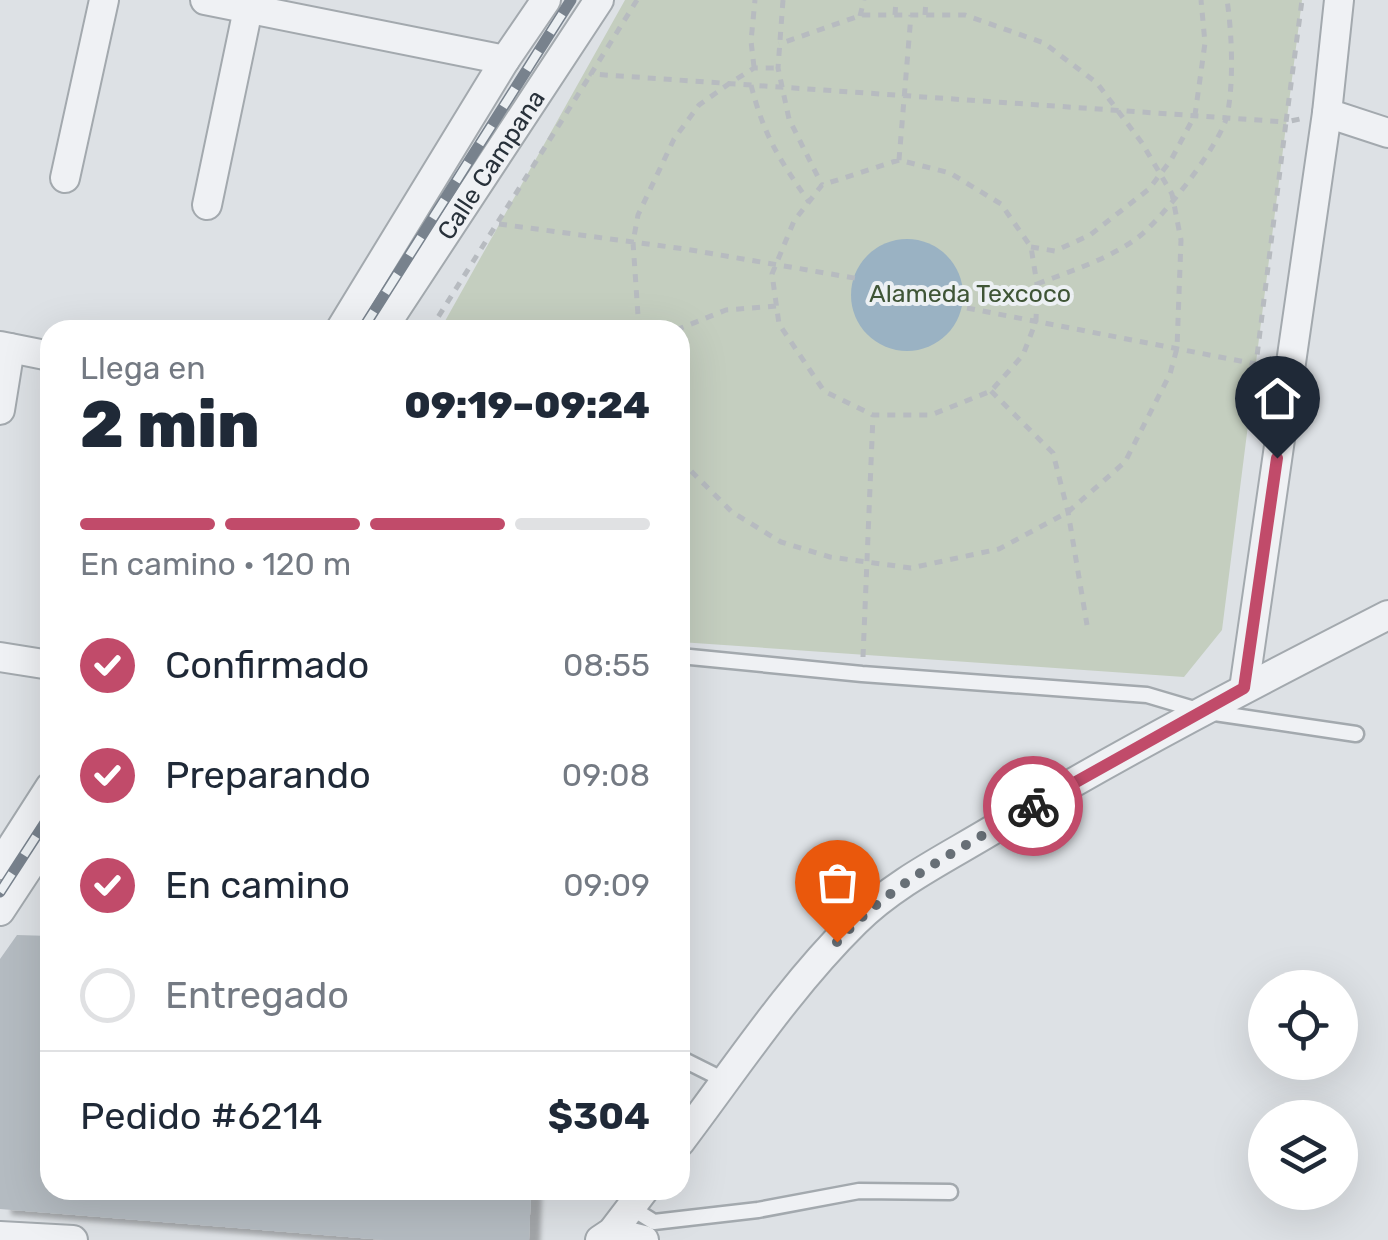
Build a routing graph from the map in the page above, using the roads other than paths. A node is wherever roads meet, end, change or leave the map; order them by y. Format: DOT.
graph roads {
  1 [pos="104,0"];
  2 [pos="205,0"];
  3 [pos="546,0"];
  4 [pos="599,0"];
  5 [pos="1339,0"];
  6 [pos="248,10"];
  7 [pos="505,60"];
  8 [pos="1327,112"];
  9 [pos="1388,133"];
  10 [pos="65,178"];
  11 [pos="206,204"];
  12 [pos="346,320"];
  13 [pos="389,320"];
  14 [pos="5,347"];
  15 [pos="40,354"];
  16 [pos="0,410"];
  17 [pos="1388,615"];
  18 [pos="0,657"];
  19 [pos="690,657"];
  20 [pos="40,663"];
  21 [pos="1244,688"];
  22 [pos="1200,711"];
  23 [pos="1356,734"];
  24 [pos="40,802"];
  25 [pos="40,850"];
  26 [pos="0,864"];
  27 [pos="0,911"];
  28 [pos="690,1063"];
  29 [pos="726,1081"];
  30 [pos="690,1129"];
  31 [pos="950,1192"];
  32 [pos="636,1200"];
  33 [pos="638,1200"];
  34 [pos="0,1236"];
  35 [pos="606,1236"];
  36 [pos="73,1240"];
  37 [pos="644,1240"];
  1 -- 10 [label="street"];
  2 -- 6 [label="street"];
  3 -- 7 [label="street, Calle Campana"];
  4 -- 13 [label="street, Calle Campana"];
  5 -- 8 [label="street"];
  6 -- 7 [label="street"];
  6 -- 11 [label="street"];
  7 -- 12 [label="street, Calle Campana"];
  8 -- 9 [label="street"];
  8 -- 21 [label="street"];
  14 -- 15 [label="street"];
  14 -- 16 [label="street"];
  17 -- 21 [label="street"];
  18 -- 20 [label="street"];
  19 -- 22 [label="lane"];
  21 -- 22 [label="street"];
  22 -- 23 [label="lane"];
  22 -- 29 [label="street"];
  24 -- 26 [label="street"];
  25 -- 27 [label="street"];
  28 -- 29 [label="lane"];
  29 -- 30 [label="street"];
  31 -- 33 [label="lane"];
  32 -- 35 [label="street"];
  34 -- 36 [label="street"];
  35 -- 37 [label="street"];
}
